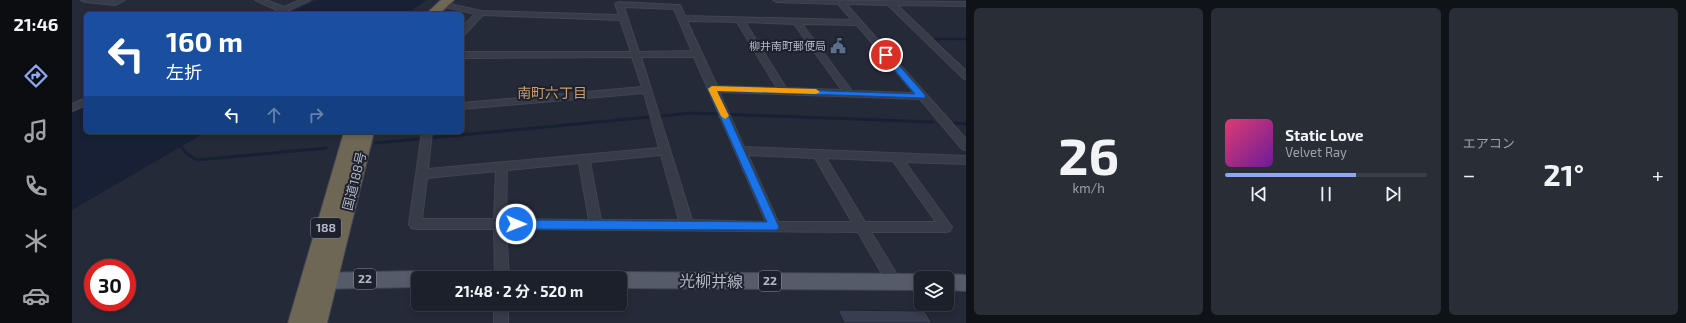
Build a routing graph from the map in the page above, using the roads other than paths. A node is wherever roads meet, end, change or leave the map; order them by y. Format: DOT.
graph roads {
  1 [pos="85,0"];
  2 [pos="121,0"];
  3 [pos="259,0"];
  4 [pos="306,0"];
  5 [pos="777,0"];
  6 [pos="840,1"];
  7 [pos="446,2"];
  8 [pos="890,2"];
  9 [pos="966,4"];
  10 [pos="284,10"];
  11 [pos="280,12"];
  12 [pos="434,12"];
  13 [pos="481,13"];
  14 [pos="624,18"];
  15 [pos="682,18"];
  16 [pos="740,20"];
  17 [pos="796,21"];
  18 [pos="859,23"];
  19 [pos="464,30"];
  20 [pos="635,53"];
  21 [pos="698,54"];
  22 [pos="464,55"];
  23 [pos="966,76"];
  24 [pos="712,89"];
  25 [pos="648,90"];
  26 [pos="783,91"];
  27 [pos="849,93"];
  28 [pos="922,96"];
  29 [pos="84,102"];
  30 [pos="464,106"];
  31 [pos="72,108"];
  32 [pos="352,134"];
  33 [pos="365,134"];
  34 [pos="427,134"];
  35 [pos="966,146"];
  36 [pos="665,151"];
  37 [pos="741,151"];
  38 [pos="818,154"];
  39 [pos="897,158"];
  40 [pos="584,159"];
  41 [pos="966,160"];
  42 [pos="502,167"];
  43 [pos="421,174"];
  44 [pos="500,224"];
  45 [pos="687,225"];
  46 [pos="596,226"];
  47 [pos="774,227"];
  48 [pos="862,227"];
  49 [pos="502,271"];
  50 [pos="411,279"];
  51 [pos="627,280"];
  52 [pos="319,281"];
  53 [pos="894,282"];
  54 [pos="914,282"];
  55 [pos="954,282"];
  56 [pos="966,283"];
  57 [pos="502,311"];
  58 [pos="299,323"];
  59 [pos="316,323"];
  60 [pos="501,323"];
  1 -- 2 [label="street"];
  3 -- 10 [label="street"];
  4 -- 10 [label="street"];
  5 -- 6 [label="street"];
  6 -- 8 [label="street"];
  6 -- 18 [label="street"];
  7 -- 12 [label="highway"];
  7 -- 13 [label="street"];
  8 -- 9 [label="street"];
  8 -- 23 [label="street"];
  10 -- 11 [label="street"];
  13 -- 14 [label="street"];
  13 -- 19 [label="street"];
  14 -- 15 [label="street"];
  14 -- 20 [label="street"];
  15 -- 16 [label="street"];
  15 -- 21 [label="street"];
  16 -- 17 [label="street"];
  16 -- 26 [label="street"];
  17 -- 18 [label="street"];
  17 -- 27 [label="street"];
  18 -- 28 [label="street"];
  20 -- 21 [label="street"];
  20 -- 22 [label="street"];
  20 -- 25 [label="street"];
  21 -- 24 [label="street"];
  24 -- 26 [label="street"];
  24 -- 37 [label="street"];
  25 -- 30 [label="street"];
  25 -- 36 [label="street"];
  26 -- 27 [label="street"];
  27 -- 28 [label="street"];
  28 -- 35 [label="street"];
  29 -- 31 [label="street"];
  32 -- 52 [label="highway, 国道188号 / 188"];
  33 -- 52 [label="highway, 国道188号 / 188"];
  34 -- 43 [label="street"];
  36 -- 40 [label="street"];
  36 -- 45 [label="street"];
  37 -- 38 [label="street"];
  37 -- 47 [label="street"];
  38 -- 39 [label="street"];
  38 -- 48 [label="street"];
  39 -- 41 [label="street"];
  39 -- 48 [label="street"];
  40 -- 42 [label="street"];
  40 -- 46 [label="street"];
  42 -- 43 [label="street"];
  42 -- 44 [label="street"];
  43 -- 44 [label="street"];
  44 -- 46 [label="street"];
  44 -- 49 [label="street"];
  45 -- 46 [label="street"];
  45 -- 47 [label="street"];
  47 -- 48 [label="street"];
  48 -- 53 [label="street"];
  50 -- 52 [label="main road, 22"];
  51 -- 53 [label="main road, 光柳井線 / 22"];
  52 -- 58 [label="highway, 国道188号 / 188"];
  52 -- 59 [label="highway, 国道188号 / 188"];
  53 -- 54 [label="main road, 光柳井線 / 22"];
  55 -- 56 [label="main road"];
  57 -- 60 [label="street"];
}
